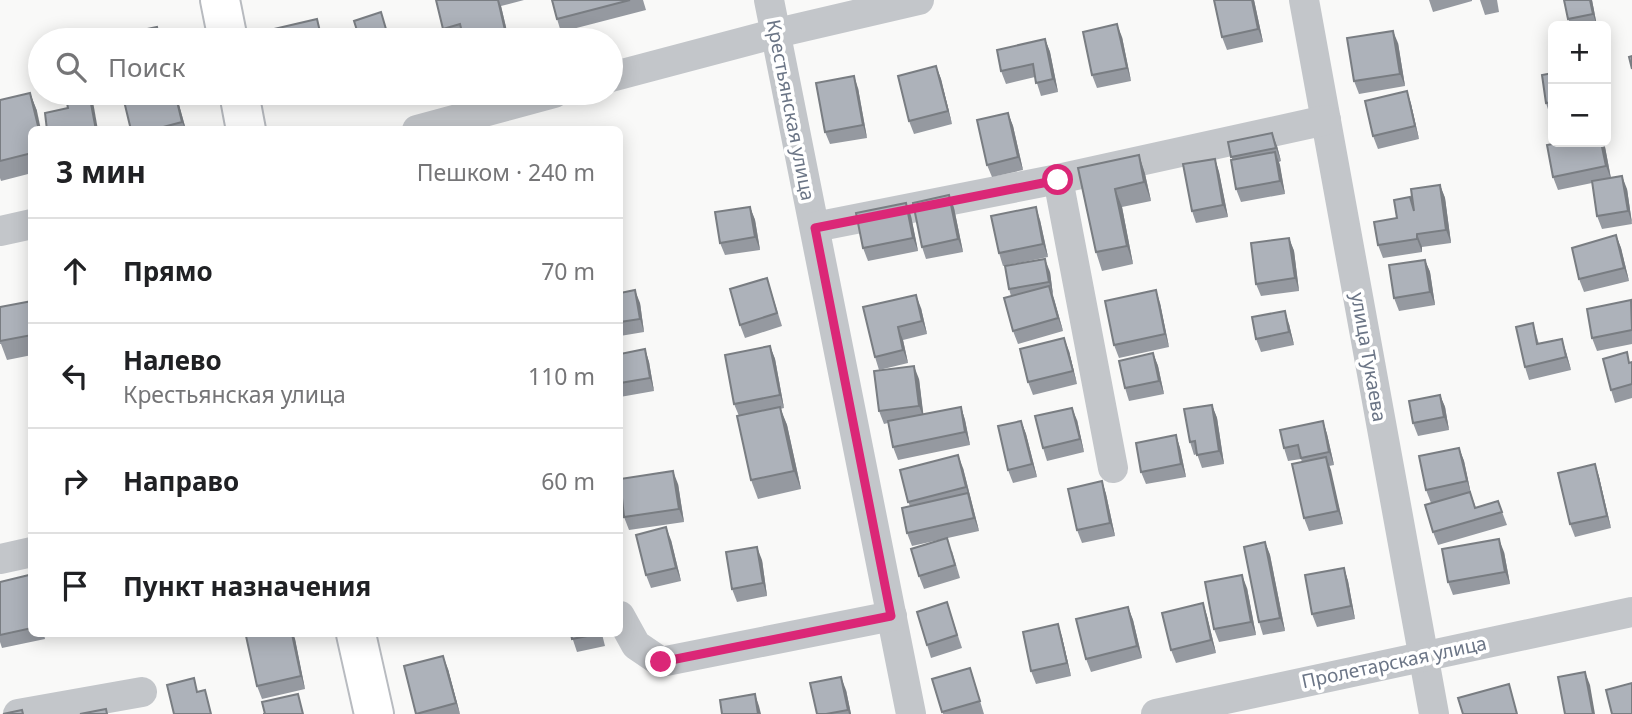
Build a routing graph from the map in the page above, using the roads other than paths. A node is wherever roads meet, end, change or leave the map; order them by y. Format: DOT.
graph roads {
  1 [pos="220,0"];
  2 [pos="769,0"];
  3 [pos="919,0"];
  4 [pos="1304,0"];
  5 [pos="226,28"];
  6 [pos="777,33"];
  7 [pos="623,74"];
  8 [pos="241,105"];
  9 [pos="516,105"];
  10 [pos="1326,120"];
  11 [pos="453,125"];
  12 [pos="245,126"];
  13 [pos="1058,180"];
  14 [pos="28,225"];
  15 [pos="815,228"];
  16 [pos="0,231"];
  17 [pos="1113,468"];
  18 [pos="28,553"];
  19 [pos="0,559"];
  20 [pos="1632,612"];
  21 [pos="891,616"];
  22 [pos="623,621"];
  23 [pos="357,637"];
  24 [pos="1423,655"];
  25 [pos="142,692"];
  26 [pos="18,714"];
  27 [pos="374,714"];
  28 [pos="911,714"];
  29 [pos="1156,714"];
  30 [pos="1434,714"];
  1 -- 5 [label="street"];
  2 -- 6 [label="street, Крестьянская улица"];
  3 -- 6 [label="street"];
  4 -- 10 [label="street, улица Тукаева"];
  6 -- 7 [label="street"];
  6 -- 15 [label="street, Крестьянская улица"];
  8 -- 12 [label="street"];
  9 -- 11 [label="street"];
  10 -- 13 [label="street"];
  10 -- 24 [label="street, улица Тукаева"];
  13 -- 15 [label="street"];
  13 -- 17 [label="street"];
  14 -- 16 [label="street"];
  15 -- 21 [label="street, Крестьянская улица"];
  18 -- 19 [label="street"];
  20 -- 24 [label="street, Пролетарская улица"];
  21 -- 22 [label="street"];
  21 -- 28 [label="street, Крестьянская улица"];
  23 -- 27 [label="street"];
  24 -- 29 [label="street, Пролетарская улица"];
  24 -- 30 [label="street, улица Тукаева"];
  25 -- 26 [label="street"];
}
